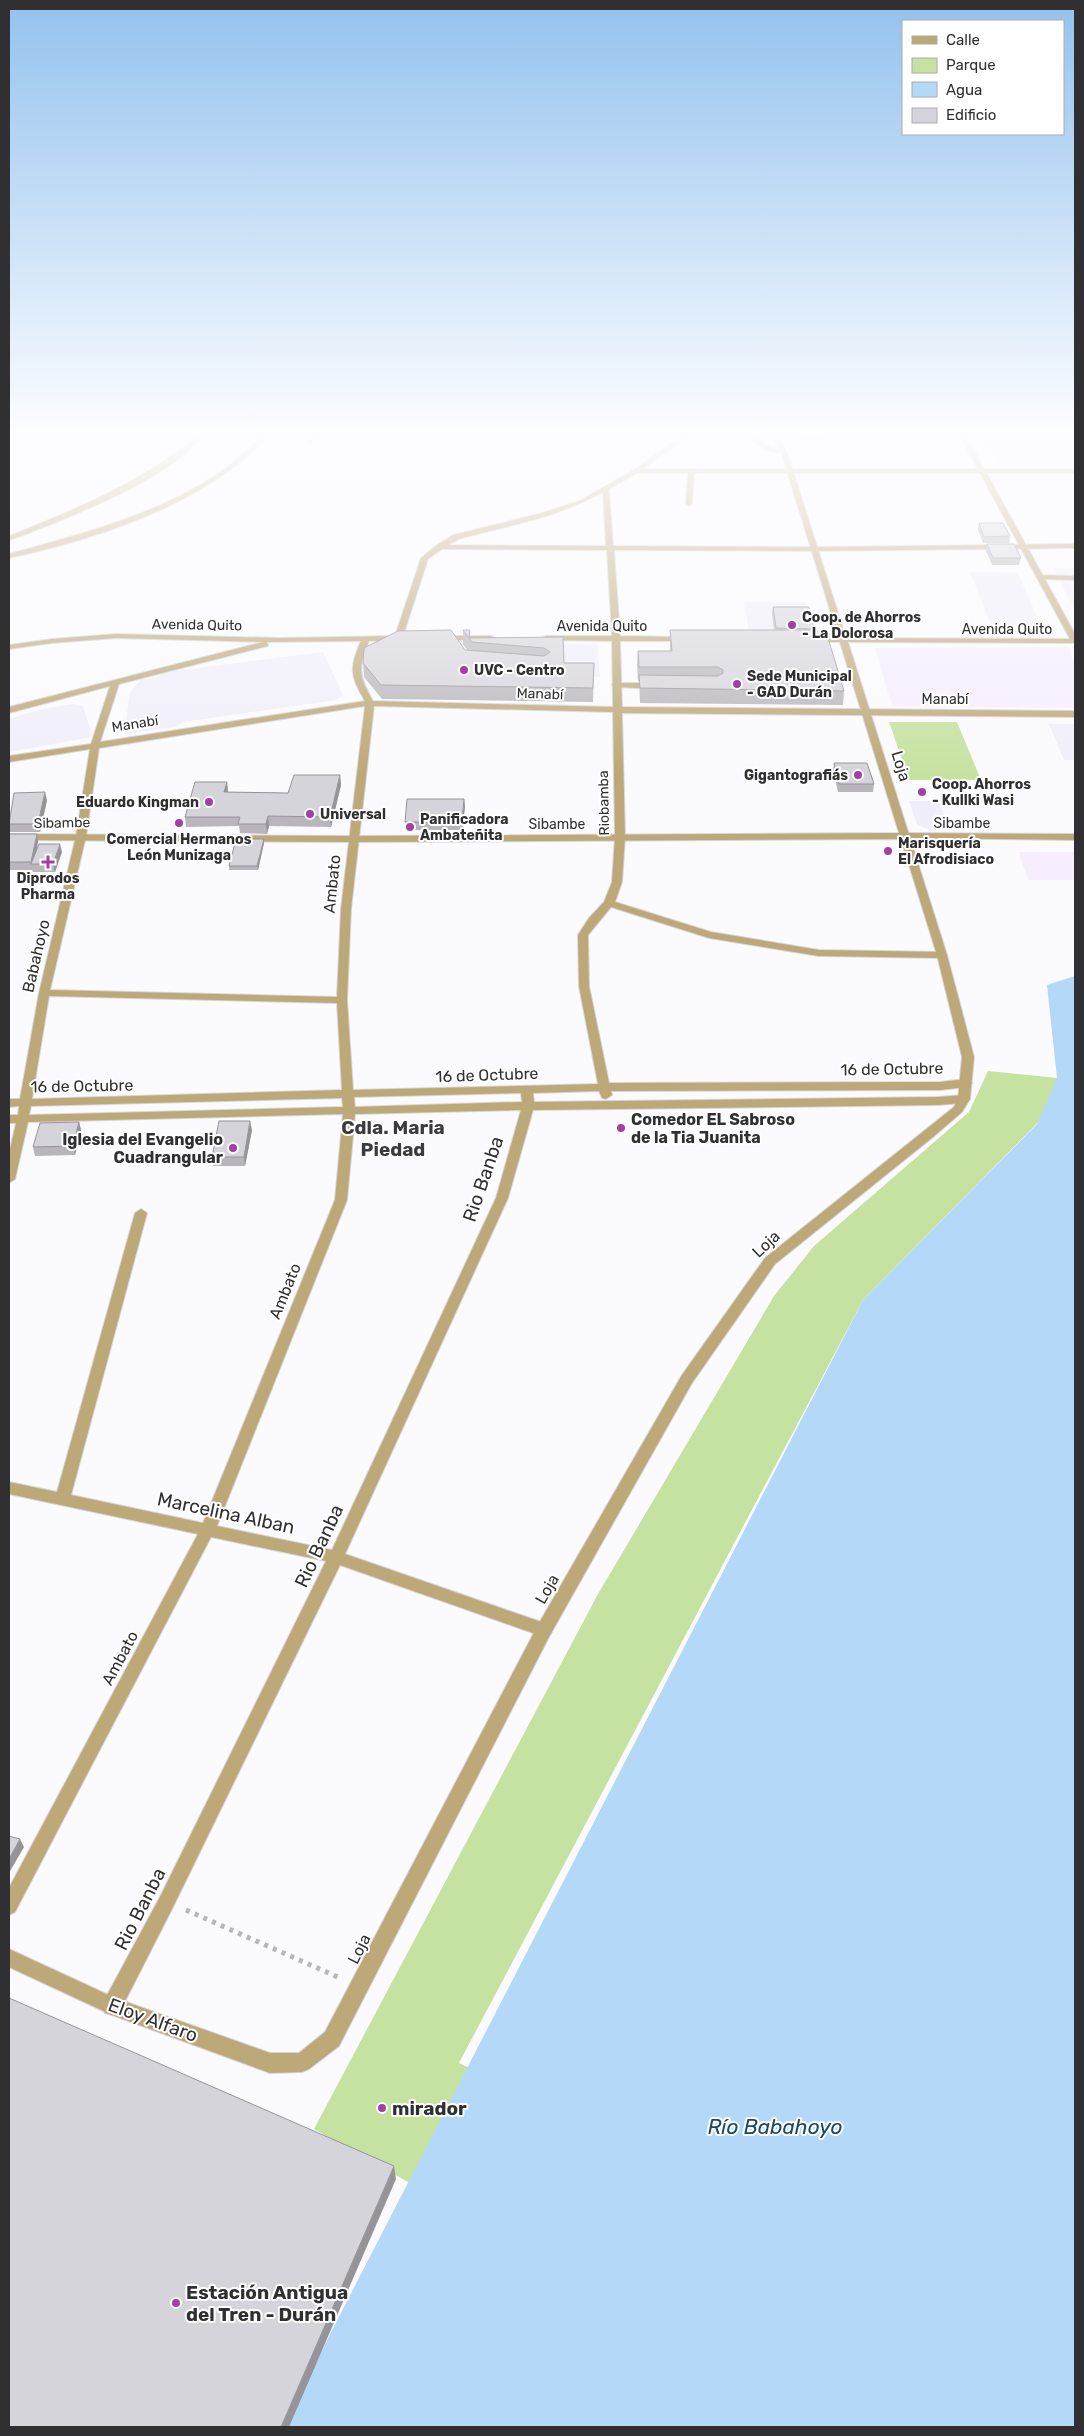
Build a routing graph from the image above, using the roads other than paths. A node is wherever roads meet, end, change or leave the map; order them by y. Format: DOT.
graph roads {
  1 [pos="609,547"];
  2 [pos="40,548"];
  3 [pos="439,548"];
  4 [pos="678,548"];
  5 [pos="905,548"];
  6 [pos="1024,548"];
  7 [pos="813,549"];
  8 [pos="9,556"];
  9 [pos="1040,578"];
  10 [pos="1075,578"];
  11 [pos="366,638"];
  12 [pos="398,638"];
  13 [pos="407,638"];
  14 [pos="435,638"];
  15 [pos="454,638"];
  16 [pos="502,638"];
  17 [pos="540,638"];
  18 [pos="616,638"];
  19 [pos="695,639"];
  20 [pos="280,640"];
  21 [pos="804,640"];
  22 [pos="843,640"];
  23 [pos="1075,641"];
  24 [pos="9,647"];
  25 [pos="458,647"];
  26 [pos="115,684"];
  27 [pos="616,686"];
  28 [pos="662,686"];
  29 [pos="370,703"];
  30 [pos="9,710"];
  31 [pos="616,710"];
  32 [pos="866,712"];
  33 [pos="1075,714"];
  34 [pos="95,744"];
  35 [pos="9,759"];
  36 [pos="81,836"];
  37 [pos="904,836"];
  38 [pos="9,837"];
  39 [pos="620,837"];
  40 [pos="1075,837"];
  41 [pos="355,839"];
  42 [pos="609,903"];
  43 [pos="942,955"];
  44 [pos="44,992"];
  45 [pos="342,1000"];
  46 [pos="966,1083"];
  47 [pos="604,1087"];
  48 [pos="527,1090"];
  49 [pos="349,1096"];
  50 [pos="964,1098"];
  51 [pos="9,1103"];
  52 [pos="25,1103"];
  53 [pos="607,1104"];
  54 [pos="528,1107"];
  55 [pos="349,1111"];
  56 [pos="23,1118"];
  57 [pos="9,1119"];
  58 [pos="9,1179"];
  59 [pos="141,1212"];
  60 [pos="9,1488"];
  61 [pos="63,1498"];
  62 [pos="208,1529"];
  63 [pos="336,1558"];
  64 [pos="544,1630"];
  65 [pos="9,1906"];
  66 [pos="9,1958"];
  67 [pos="112,2006"];
  68 [pos="302,2062"];
  1 -- 18 [label="street, Riobamba"];
  2 -- 8 [label="street"];
  3 -- 12 [label="street"];
  4 -- 7 [label="street"];
  5 -- 7 [label="street"];
  6 -- 9 [label="street"];
  7 -- 22 [label="street, Loja"];
  9 -- 10 [label="street"];
  9 -- 23 [label="street"];
  11 -- 12 [label="street, Avenida Quito"];
  11 -- 20 [label="street, Avenida Quito"];
  11 -- 29 [label="street"];
  12 -- 13 [label="street, Avenida Quito"];
  14 -- 15 [label="street"];
  15 -- 16 [label="street"];
  15 -- 25 [label="street"];
  17 -- 18 [label="street, Avenida Quito"];
  18 -- 19 [label="street, Avenida Quito"];
  18 -- 27 [label="street, Riobamba"];
  20 -- 24 [label="street, Avenida Quito"];
  20 -- 26 [label="street"];
  21 -- 22 [label="street, Avenida Quito"];
  22 -- 23 [label="street, Avenida Quito"];
  22 -- 32 [label="street, Loja"];
  26 -- 30 [label="street"];
  26 -- 34 [label="street, Babahoyo"];
  27 -- 28 [label="street"];
  27 -- 31 [label="street, Riobamba"];
  29 -- 31 [label="street, Manabí"];
  29 -- 34 [label="street, Manabí"];
  29 -- 41 [label="street, Ambato"];
  31 -- 32 [label="street, Manabí"];
  31 -- 39 [label="street, Riobamba"];
  32 -- 33 [label="street, Manabí"];
  32 -- 37 [label="street, Loja"];
  34 -- 35 [label="street, Manabí"];
  34 -- 36 [label="street, Babahoyo"];
  36 -- 38 [label="street, Sibambe"];
  36 -- 41 [label="street, Sibambe"];
  36 -- 44 [label="street, Babahoyo"];
  37 -- 39 [label="street, Sibambe"];
  37 -- 40 [label="street, Sibambe"];
  37 -- 43 [label="street, Loja"];
  39 -- 41 [label="street, Sibambe"];
  39 -- 42 [label="street, Riobamba"];
  41 -- 45 [label="street, Ambato"];
  42 -- 43 [label="street"];
  42 -- 47 [label="street, Riobamba"];
  43 -- 46 [label="street, Loja"];
  44 -- 45 [label="street"];
  44 -- 52 [label="street, Babahoyo"];
  45 -- 49 [label="street, Ambato"];
  46 -- 47 [label="street, 16 de Octubre"];
  46 -- 50 [label="street, Loja"];
  47 -- 48 [label="street, 16 de Octubre"];
  47 -- 53 [label="street, Riobamba"];
  48 -- 49 [label="street, 16 de Octubre"];
  48 -- 54 [label="street, Rio Banba"];
  49 -- 52 [label="street, 16 de Octubre"];
  49 -- 55 [label="street, Ambato"];
  50 -- 53 [label="street, 16 de Octubre"];
  50 -- 64 [label="street, Loja"];
  51 -- 52 [label="street, 16 de Octubre"];
  52 -- 56 [label="street, Babahoyo"];
  53 -- 54 [label="street, 16 de Octubre"];
  54 -- 55 [label="street, 16 de Octubre"];
  54 -- 63 [label="street, Rio Banba"];
  55 -- 56 [label="street, 16 de Octubre"];
  55 -- 62 [label="street, Ambato"];
  56 -- 57 [label="street, 16 de Octubre"];
  56 -- 58 [label="street, Babahoyo"];
  59 -- 61 [label="street"];
  60 -- 61 [label="street, Marcelina Alban"];
  61 -- 62 [label="street, Marcelina Alban"];
  62 -- 63 [label="street, Marcelina Alban"];
  62 -- 65 [label="street, Ambato"];
  63 -- 64 [label="street, Marcelina Alban"];
  63 -- 67 [label="street, Rio Banba"];
  64 -- 68 [label="street, Loja"];
  66 -- 67 [label="street, Eloy Alfaro"];
  67 -- 68 [label="street, Eloy Alfaro"];
}
